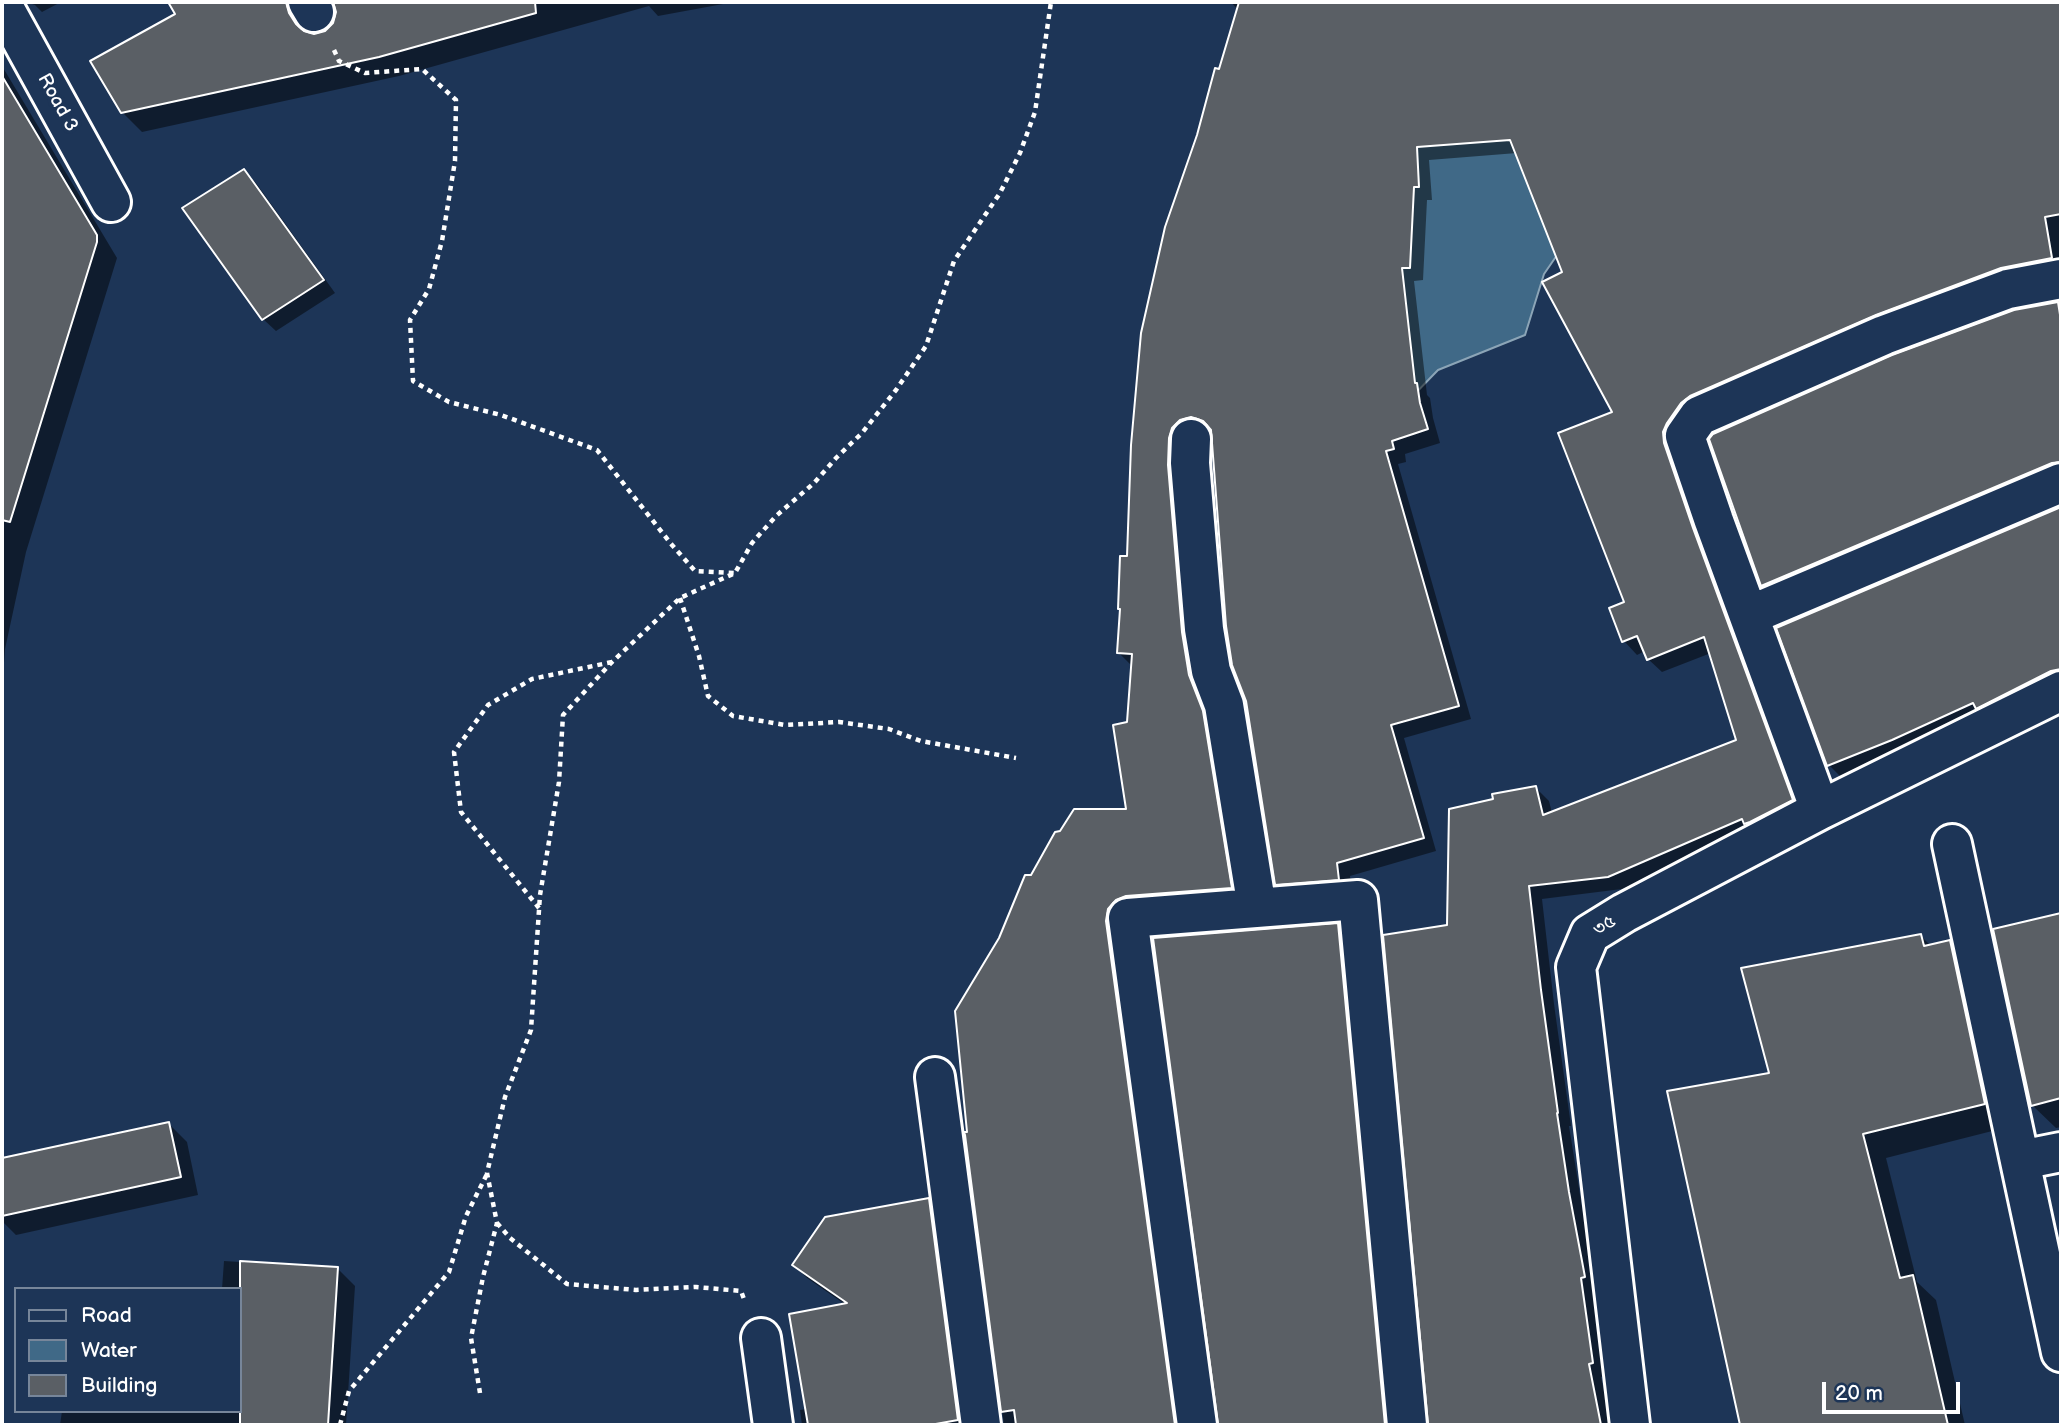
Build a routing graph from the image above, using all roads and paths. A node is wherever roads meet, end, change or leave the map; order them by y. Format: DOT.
graph roads {
  1 [pos="1051,2"];
  2 [pos="2,4"];
  3 [pos="311,7"];
  4 [pos="111,202"];
  5 [pos="2061,279"];
  6 [pos="1191,439"];
  7 [pos="2061,483"];
  8 [pos="735,573"];
  9 [pos="680,598"];
  10 [pos="1750,615"];
  11 [pos="612,662"];
  12 [pos="2061,691"];
  13 [pos="1016,758"];
  14 [pos="1820,810"];
  15 [pos="1952,844"];
  16 [pos="539,908"];
  17 [pos="1258,908"];
  18 [pos="935,1077"];
  19 [pos="2061,1152"];
  20 [pos="2021,1160"];
  21 [pos="487,1174"];
  22 [pos="497,1223"];
  23 [pos="761,1338"];
  24 [pos="2061,1352"];
  25 [pos="480,1393"];
  26 [pos="340,1425"];
  27 [pos="773,1425"];
  28 [pos="981,1425"];
  29 [pos="1197,1425"];
  30 [pos="1407,1425"];
  31 [pos="1630,1425"];
  1 -- 8 [label="path"];
  2 -- 4 [label="street, Road 3"];
  3 -- 8 [label="path"];
  5 -- 10 [label="street"];
  6 -- 17 [label="street"];
  7 -- 10 [label="street"];
  8 -- 9 [label="path"];
  9 -- 11 [label="path"];
  9 -- 13 [label="path"];
  10 -- 14 [label="street"];
  11 -- 16 [label="path"];
  11 -- 16 [label="path"];
  12 -- 14 [label="street, ৩৫"];
  14 -- 31 [label="street, ৩৫"];
  15 -- 20 [label="street"];
  16 -- 21 [label="path"];
  17 -- 29 [label="street"];
  17 -- 30 [label="street"];
  18 -- 28 [label="street"];
  19 -- 20 [label="street"];
  20 -- 24 [label="street"];
  21 -- 22 [label="path"];
  21 -- 26 [label="path"];
  22 -- 23 [label="path"];
  22 -- 25 [label="path"];
  23 -- 27 [label="street"];
}
